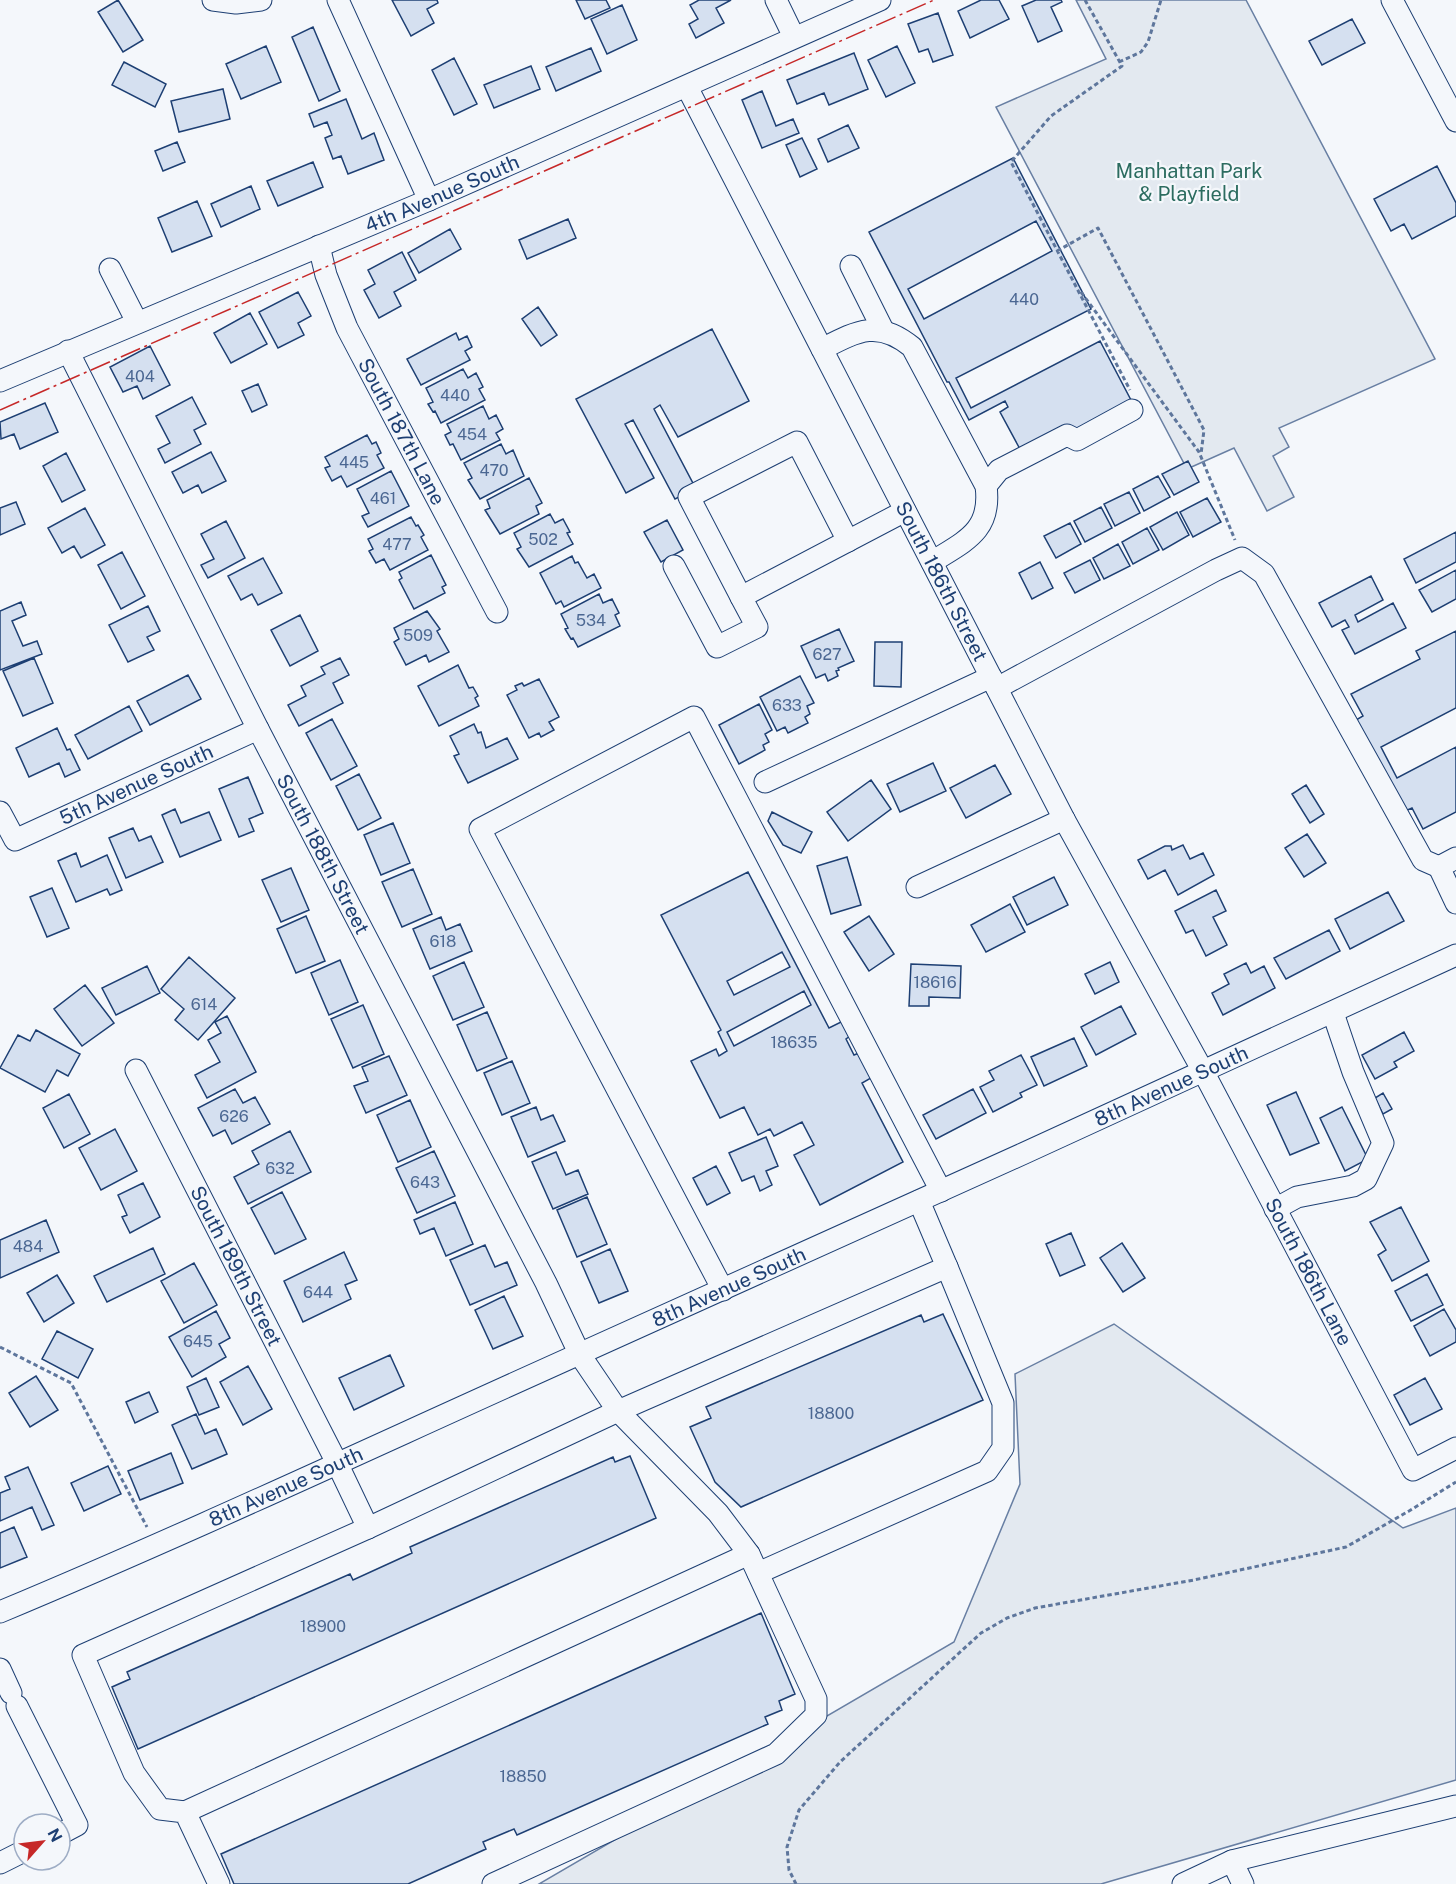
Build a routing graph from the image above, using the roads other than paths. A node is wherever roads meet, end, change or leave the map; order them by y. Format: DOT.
graph roads {
  1 [pos="213,0"];
  2 [pos="261,0"];
  3 [pos="339,0"];
  4 [pos="776,0"];
  5 [pos="880,0"];
  6 [pos="1392,0"];
  7 [pos="794,37"];
  8 [pos="687,87"];
  9 [pos="1456,122"];
  10 [pos="429,200"];
  11 [pos="319,246"];
  12 [pos="851,266"];
  13 [pos="110,268"];
  14 [pos="136,322"];
  15 [pos="884,330"];
  16 [pos="822,349"];
  17 [pos="68,351"];
  18 [pos="0,381"];
  19 [pos="1132,410"];
  20 [pos="986,486"];
  21 [pos="905,511"];
  22 [pos="848,541"];
  23 [pos="932,562"];
  24 [pos="674,566"];
  25 [pos="741,597"];
  26 [pos="496,612"];
  27 [pos="994,683"];
  28 [pos="258,729"];
  29 [pos="765,782"];
  30 [pos="0,812"];
  31 [pos="1064,819"];
  32 [pos="1447,862"];
  33 [pos="917,887"];
  34 [pos="1456,903"];
  35 [pos="1456,955"];
  36 [pos="1333,1012"];
  37 [pos="136,1070"];
  38 [pos="1204,1072"];
  39 [pos="941,1191"];
  40 [pos="919,1201"];
  41 [pos="1275,1209"];
  42 [pos="947,1267"];
  43 [pos="723,1290"];
  44 [pos="580,1355"];
  45 [pos="618,1411"];
  46 [pos="1456,1448"];
  47 [pos="337,1463"];
  48 [pos="368,1528"];
  49 [pos="749,1554"];
  50 [pos="758,1573"];
  51 [pos="0,1612"];
  52 [pos="0,1668"];
  53 [pos="1455,1809"];
  54 [pos="70,1812"];
  55 [pos="185,1812"];
  56 [pos="72,1815"];
  57 [pos="72,1828"];
  58 [pos="1232,1861"];
  59 [pos="219,1884"];
  60 [pos="493,1884"];
  61 [pos="1183,1884"];
  62 [pos="1243,1884"];
  1 -- 2 [label="street"];
  3 -- 10 [label="street"];
  4 -- 7 [label="street"];
  5 -- 7 [label="street, 4th Avenue South"];
  6 -- 9 [label="street"];
  7 -- 8 [label="street, 4th Avenue South"];
  8 -- 10 [label="street, 4th Avenue South"];
  8 -- 16 [label="street, South 186th Street"];
  10 -- 11 [label="street, 4th Avenue South"];
  11 -- 14 [label="street, 4th Avenue South"];
  11 -- 26 [label="street, South 187th Lane"];
  12 -- 15 [label="street"];
  13 -- 14 [label="street"];
  14 -- 17 [label="street, 4th Avenue South"];
  15 -- 16 [label="street"];
  15 -- 20 [label="street"];
  16 -- 21 [label="street, South 186th Street"];
  17 -- 18 [label="street, 4th Avenue South"];
  17 -- 28 [label="street, South 188th Street"];
  19 -- 20 [label="street"];
  20 -- 23 [label="street"];
  21 -- 22 [label="street"];
  21 -- 23 [label="street, South 186th Street"];
  22 -- 25 [label="street"];
  22 -- 25 [label="street"];
  23 -- 27 [label="street, South 186th Street"];
  24 -- 25 [label="street"];
  27 -- 29 [label="street"];
  27 -- 31 [label="street, South 186th Street"];
  27 -- 32 [label="street"];
  28 -- 30 [label="street, 5th Avenue South"];
  28 -- 44 [label="street, South 188th Street"];
  31 -- 33 [label="street"];
  31 -- 38 [label="street, South 186th Street"];
  32 -- 34 [label="street"];
  35 -- 36 [label="street, 8th Avenue South"];
  36 -- 38 [label="street, 8th Avenue South"];
  36 -- 41 [label="street"];
  37 -- 47 [label="street, South 189th Street"];
  38 -- 39 [label="street, 8th Avenue South"];
  38 -- 41 [label="street, South 186th Lane"];
  39 -- 40 [label="street, 8th Avenue South"];
  39 -- 43 [label="street"];
  40 -- 42 [label="street"];
  40 -- 43 [label="street, 8th Avenue South"];
  41 -- 46 [label="street, South 186th Lane"];
  42 -- 45 [label="street"];
  42 -- 50 [label="street"];
  43 -- 44 [label="street, 8th Avenue South"];
  44 -- 45 [label="street, South 188th Street"];
  44 -- 47 [label="street, 8th Avenue South"];
  45 -- 48 [label="street"];
  45 -- 49 [label="street, South 188th Street"];
  47 -- 48 [label="street, South 189th Street"];
  47 -- 51 [label="street, 8th Avenue South"];
  48 -- 55 [label="street"];
  49 -- 50 [label="street, South 188th Street"];
  49 -- 55 [label="street"];
  50 -- 60 [label="street, South 188th Street"];
  52 -- 54 [label="street"];
  53 -- 58 [label="street"];
  55 -- 59 [label="street"];
  56 -- 57 [label="street"];
  58 -- 61 [label="street"];
  58 -- 62 [label="street"];
}
